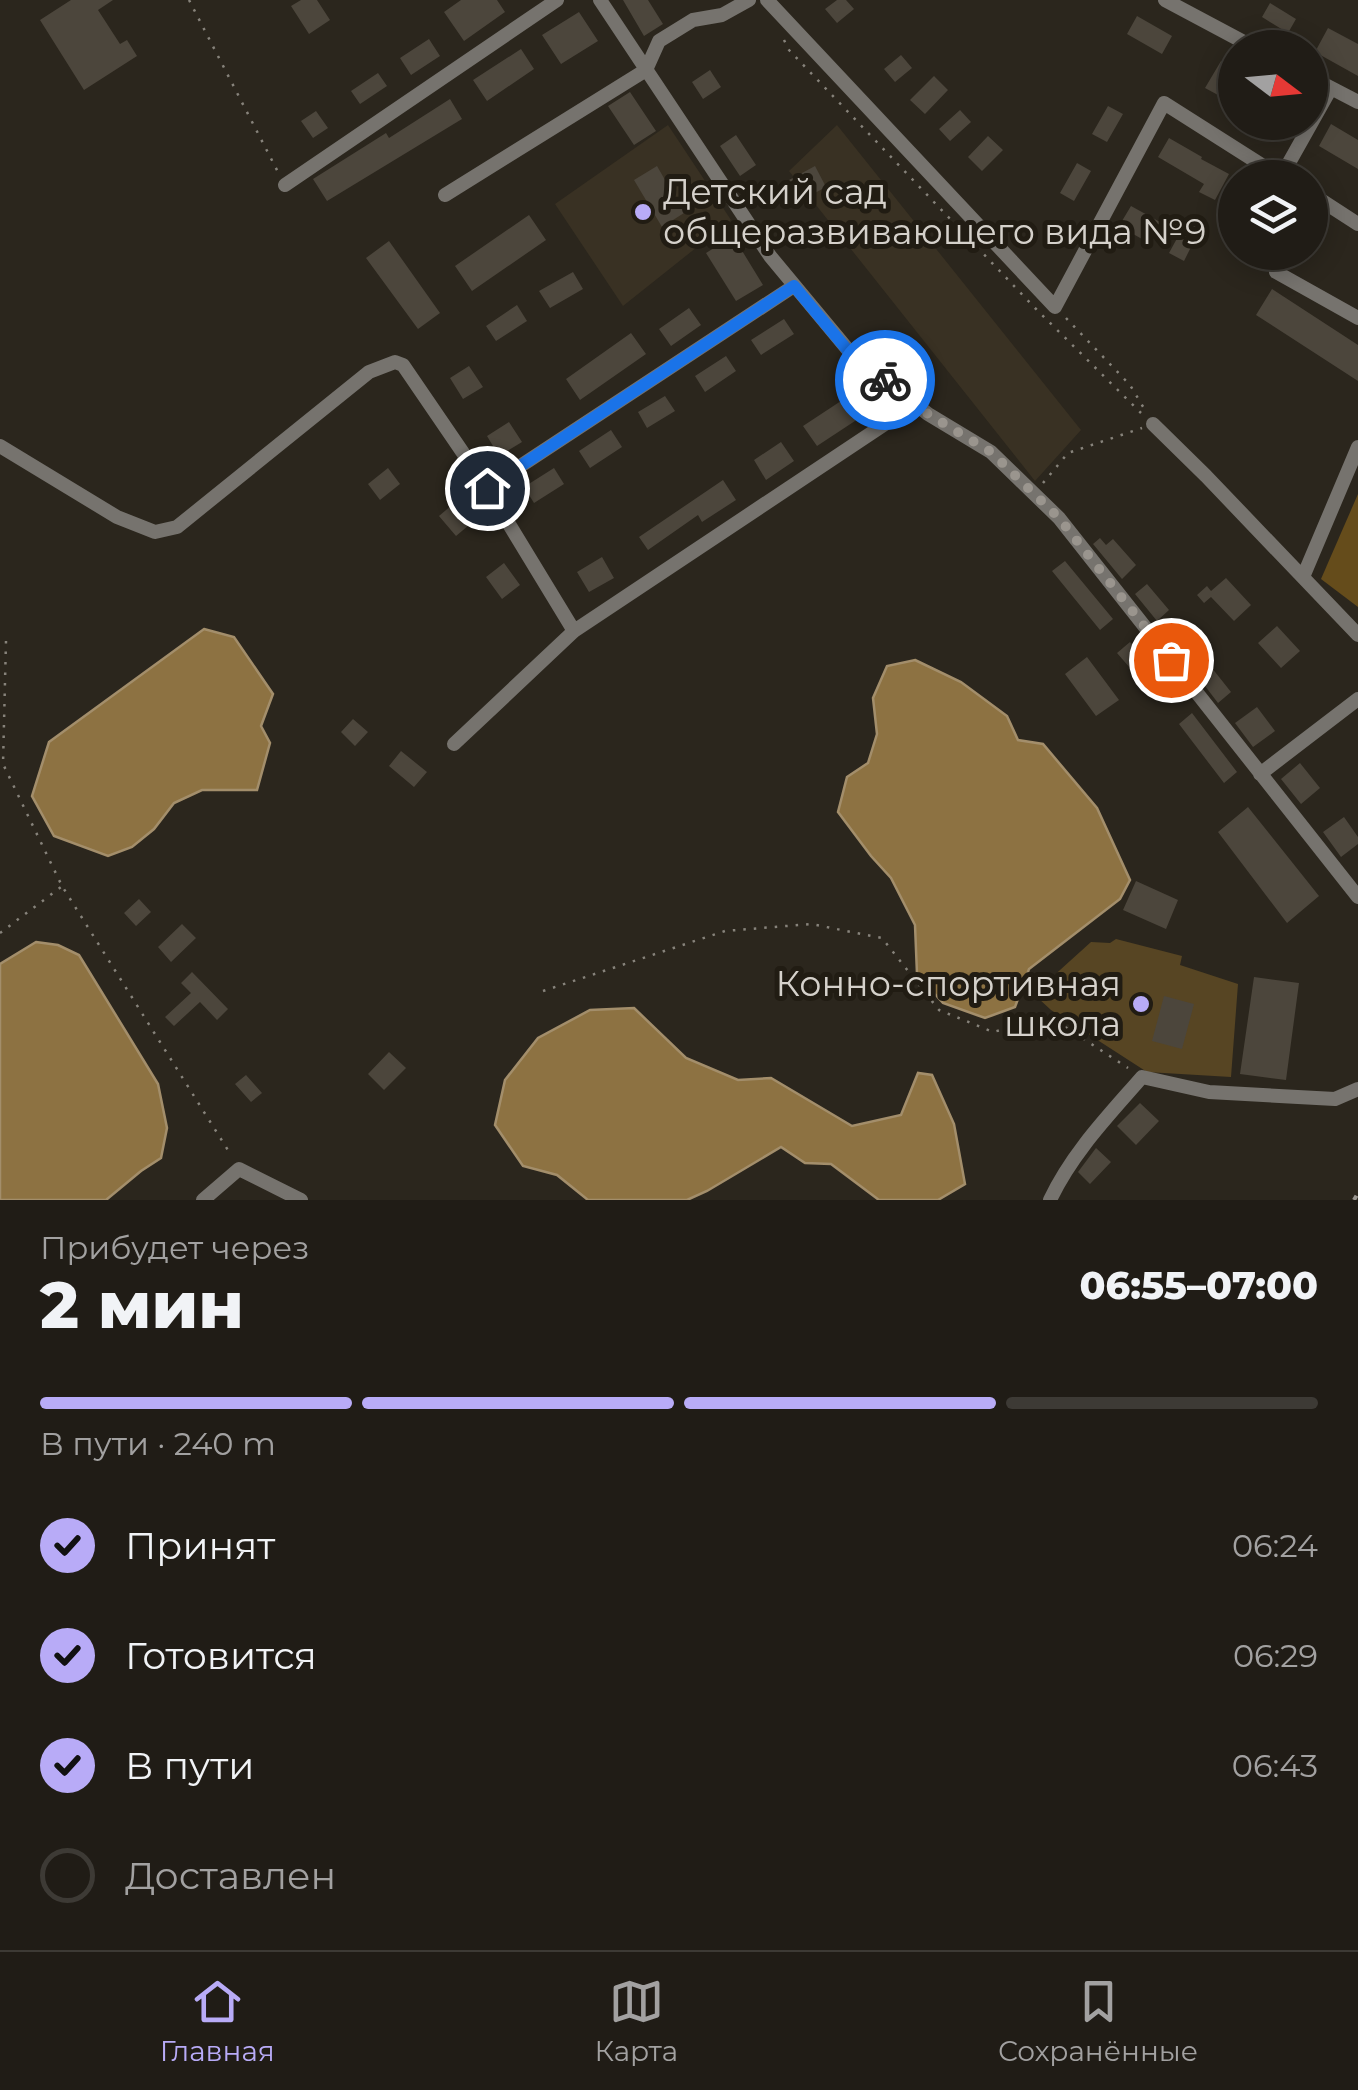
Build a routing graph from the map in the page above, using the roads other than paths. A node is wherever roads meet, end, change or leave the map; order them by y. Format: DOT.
graph roads {
  1 [pos="558,0"];
  2 [pos="600,0"];
  3 [pos="749,0"];
  4 [pos="767,0"];
  5 [pos="1165,0"];
  6 [pos="1221,30"];
  7 [pos="646,70"];
  8 [pos="1330,88"];
  9 [pos="1358,102"];
  10 [pos="1255,160"];
  11 [pos="1291,160"];
  12 [pos="285,185"];
  13 [pos="445,194"];
  14 [pos="1328,207"];
  15 [pos="1358,224"];
  16 [pos="1277,270"];
  17 [pos="794,286"];
  18 [pos="1358,318"];
  19 [pos="915,404"];
  20 [pos="1153,424"];
  21 [pos="0,446"];
  22 [pos="1358,448"];
  23 [pos="487,488"];
  24 [pos="1303,577"];
  25 [pos="574,631"];
  26 [pos="1358,635"];
  27 [pos="1358,699"];
  28 [pos="454,744"];
  29 [pos="1260,774"];
  30 [pos="1358,897"];
  31 [pos="1358,1089"];
  32 [pos="203,1200"];
  33 [pos="301,1200"];
  34 [pos="1050,1200"];
  1 -- 12 [label="street"];
  2 -- 7 [label="street"];
  3 -- 7 [label="street"];
  4 -- 10 [label="street"];
  5 -- 6 [label="street"];
  7 -- 13 [label="street"];
  7 -- 17 [label="street"];
  8 -- 9 [label="street"];
  8 -- 11 [label="street"];
  14 -- 15 [label="street"];
  16 -- 18 [label="street"];
  17 -- 19 [label="street"];
  17 -- 23 [label="street"];
  19 -- 25 [label="street"];
  19 -- 29 [label="street"];
  20 -- 24 [label="street"];
  21 -- 23 [label="street"];
  22 -- 24 [label="street"];
  23 -- 25 [label="street"];
  24 -- 26 [label="street"];
  25 -- 28 [label="street"];
  27 -- 29 [label="street"];
  29 -- 30 [label="street"];
  31 -- 34 [label="street"];
  32 -- 33 [label="street"];
}
